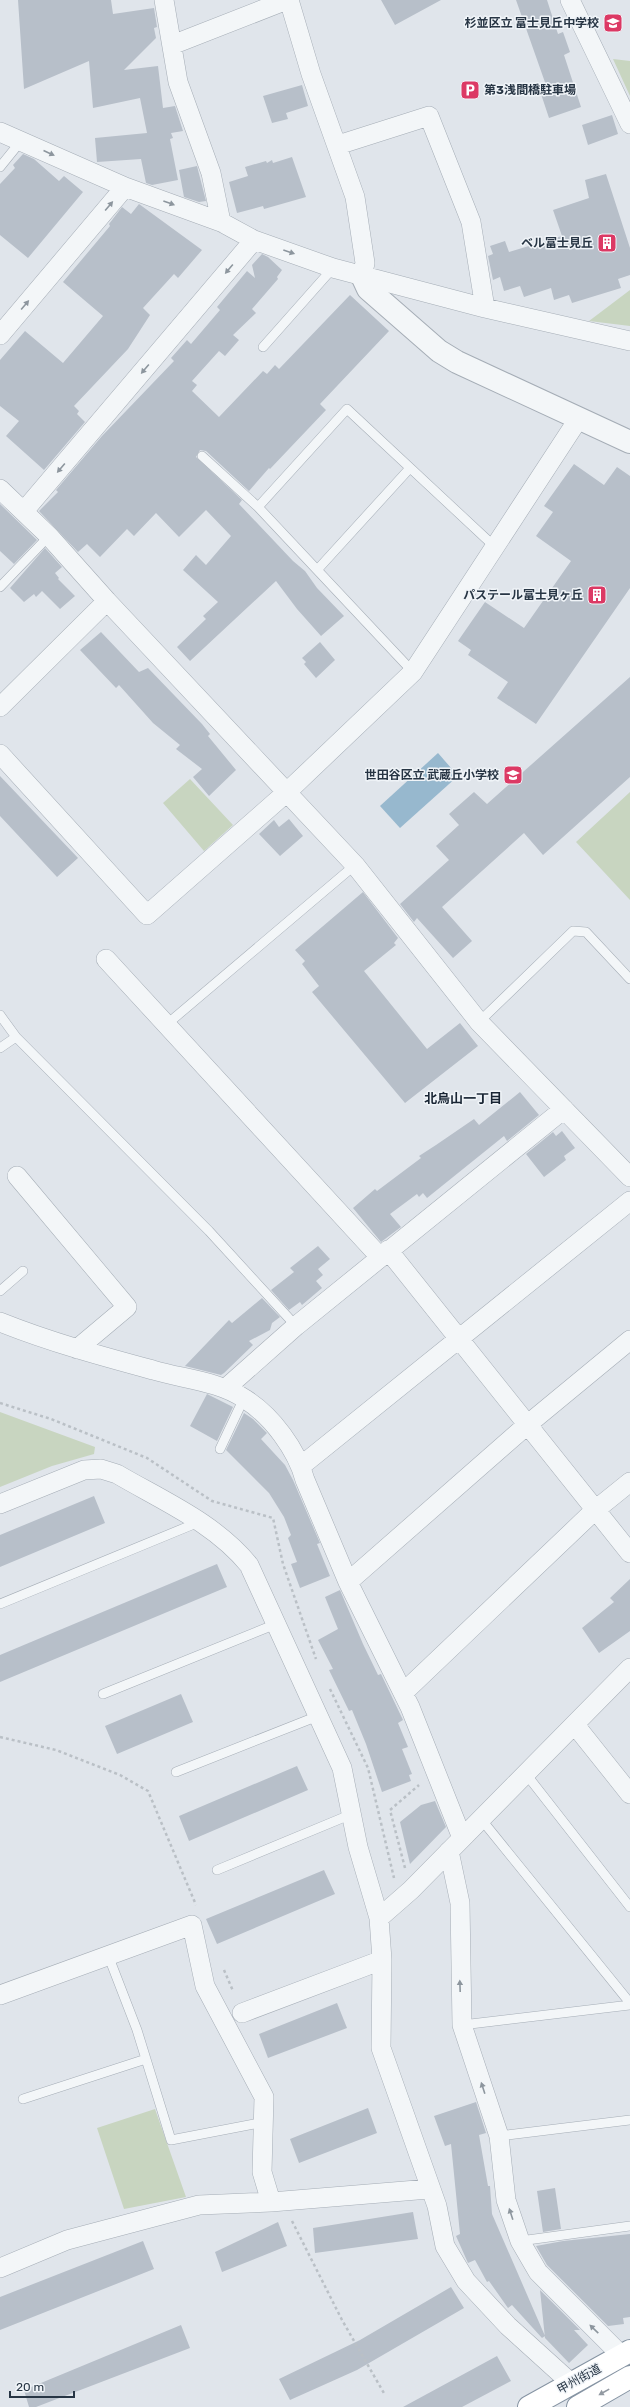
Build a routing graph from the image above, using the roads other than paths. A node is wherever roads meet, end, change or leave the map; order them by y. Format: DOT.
graph roads {
  1 [pos="164,0"];
  2 [pos="288,0"];
  3 [pos="570,0"];
  4 [pos="172,45"];
  5 [pos="630,124"];
  6 [pos="0,132"];
  7 [pos="21,141"];
  8 [pos="338,145"];
  9 [pos="0,167"];
  10 [pos="126,187"];
  11 [pos="221,222"];
  12 [pos="254,240"];
  13 [pos="333,268"];
  14 [pos="362,276"];
  15 [pos="485,308"];
  16 [pos="0,335"];
  17 [pos="630,341"];
  18 [pos="263,347"];
  19 [pos="579,418"];
  20 [pos="630,442"];
  21 [pos="202,456"];
  22 [pos="410,468"];
  23 [pos="0,489"];
  24 [pos="258,507"];
  25 [pos="24,511"];
  26 [pos="49,536"];
  27 [pos="495,547"];
  28 [pos="318,569"];
  29 [pos="0,587"];
  30 [pos="107,601"];
  31 [pos="413,672"];
  32 [pos="0,707"];
  33 [pos="0,754"];
  34 [pos="287,792"];
  35 [pos="355,865"];
  36 [pos="106,960"];
  37 [pos="630,979"];
  38 [pos="0,1015"];
  39 [pos="479,1022"];
  40 [pos="166,1025"];
  41 [pos="16,1037"];
  42 [pos="0,1048"];
  43 [pos="564,1109"];
  44 [pos="17,1176"];
  45 [pos="630,1177"];
  46 [pos="630,1201"];
  47 [pos="384,1254"];
  48 [pos="23,1271"];
  49 [pos="0,1291"];
  50 [pos="0,1322"];
  51 [pos="296,1326"];
  52 [pos="457,1339"];
  53 [pos="630,1340"];
  54 [pos="77,1349"];
  55 [pos="226,1388"];
  56 [pos="244,1398"];
  57 [pos="527,1425"];
  58 [pos="220,1449"];
  59 [pos="301,1466"];
  60 [pos="630,1482"];
  61 [pos="0,1504"];
  62 [pos="594,1510"];
  63 [pos="199,1522"];
  64 [pos="630,1553"];
  65 [pos="348,1582"];
  66 [pos="0,1604"];
  67 [pos="276,1624"];
  68 [pos="628,1674"];
  69 [pos="404,1692"];
  70 [pos="103,1694"];
  71 [pos="318,1716"];
  72 [pos="575,1725"];
  73 [pos="176,1772"];
  74 [pos="526,1774"];
  75 [pos="630,1794"];
  76 [pos="352,1814"];
  77 [pos="481,1819"];
  78 [pos="462,1838"];
  79 [pos="449,1851"];
  80 [pos="217,1870"];
  81 [pos="630,1907"];
  82 [pos="379,1918"];
  83 [pos="108,1955"];
  84 [pos="382,1960"];
  85 [pos="0,1995"];
  86 [pos="630,2004"];
  87 [pos="242,2013"];
  88 [pos="462,2025"];
  89 [pos="146,2059"];
  90 [pos="23,2099"];
  91 [pos="630,2120"];
  92 [pos="264,2122"];
  93 [pos="499,2136"];
  94 [pos="430,2189"];
  95 [pos="271,2202"];
  96 [pos="630,2226"];
  97 [pos="520,2241"];
  98 [pos="0,2268"];
  99 [pos="626,2353"];
  100 [pos="630,2377"];
  101 [pos="571,2383"];
  102 [pos="529,2407"];
  103 [pos="578,2407"];
  1 -- 4 [label="street"];
  2 -- 4 [label="street"];
  2 -- 8 [label="street"];
  3 -- 5 [label="street"];
  4 -- 11 [label="street"];
  6 -- 7 [label="street"];
  7 -- 9 [label="lane"];
  7 -- 10 [label="street, one-way"];
  8 -- 14 [label="street"];
  8 -- 15 [label="street"];
  10 -- 11 [label="street, one-way"];
  16 -- 10 [label="street, one-way"];
  11 -- 12 [label="street"];
  12 -- 13 [label="street, one-way"];
  12 -- 25 [label="street, one-way"];
  13 -- 14 [label="street"];
  13 -- 18 [label="lane"];
  14 -- 15 [label="street"];
  14 -- 19 [label="street"];
  15 -- 17 [label="street"];
  19 -- 20 [label="street"];
  19 -- 27 [label="street"];
  21 -- 24 [label="lane"];
  22 -- 24 [label="lane"];
  22 -- 27 [label="lane"];
  22 -- 28 [label="lane"];
  23 -- 25 [label="street"];
  24 -- 28 [label="lane"];
  25 -- 26 [label="street"];
  26 -- 29 [label="lane"];
  26 -- 30 [label="street"];
  27 -- 31 [label="street"];
  28 -- 31 [label="lane"];
  30 -- 32 [label="street"];
  30 -- 34 [label="street"];
  31 -- 34 [label="street"];
  33 -- 34 [label="street"];
  34 -- 35 [label="street"];
  35 -- 39 [label="street"];
  35 -- 40 [label="lane"];
  36 -- 40 [label="street"];
  37 -- 39 [label="lane"];
  38 -- 41 [label="lane"];
  39 -- 43 [label="street"];
  40 -- 47 [label="street"];
  41 -- 42 [label="lane"];
  41 -- 51 [label="lane"];
  43 -- 45 [label="street"];
  43 -- 47 [label="street"];
  44 -- 54 [label="street"];
  46 -- 52 [label="street"];
  47 -- 51 [label="street"];
  47 -- 52 [label="street"];
  48 -- 49 [label="lane"];
  50 -- 54 [label="street"];
  51 -- 55 [label="street"];
  52 -- 57 [label="street"];
  52 -- 59 [label="street"];
  53 -- 57 [label="street"];
  54 -- 55 [label="street"];
  55 -- 56 [label="street"];
  56 -- 58 [label="lane"];
  56 -- 59 [label="street"];
  57 -- 62 [label="street"];
  57 -- 65 [label="street"];
  59 -- 65 [label="street"];
  60 -- 62 [label="street"];
  61 -- 63 [label="street"];
  62 -- 64 [label="street"];
  62 -- 69 [label="street"];
  63 -- 66 [label="lane"];
  63 -- 67 [label="street"];
  65 -- 69 [label="street"];
  67 -- 70 [label="lane"];
  67 -- 71 [label="street"];
  68 -- 72 [label="street"];
  69 -- 78 [label="street"];
  71 -- 73 [label="lane"];
  71 -- 76 [label="street"];
  72 -- 74 [label="street"];
  72 -- 75 [label="street"];
  74 -- 77 [label="street"];
  74 -- 81 [label="lane"];
  76 -- 80 [label="lane"];
  76 -- 82 [label="street"];
  77 -- 78 [label="street"];
  77 -- 86 [label="lane"];
  78 -- 79 [label="street"];
  79 -- 82 [label="street"];
  88 -- 79 [label="street, one-way"];
  82 -- 84 [label="street"];
  83 -- 85 [label="street"];
  83 -- 89 [label="lane"];
  83 -- 92 [label="street"];
  84 -- 87 [label="street"];
  84 -- 94 [label="street"];
  86 -- 88 [label="lane"];
  93 -- 88 [label="street, one-way"];
  89 -- 90 [label="lane"];
  89 -- 92 [label="lane"];
  91 -- 93 [label="lane"];
  92 -- 95 [label="street"];
  97 -- 93 [label="street, one-way"];
  94 -- 95 [label="street"];
  94 -- 101 [label="street"];
  95 -- 98 [label="street"];
  96 -- 97 [label="lane"];
  99 -- 97 [label="street, one-way"];
  99 -- 101 [label="highway, 甲州街道"];
  100 -- 103 [label="highway, 甲州街道, one-way"];
  101 -- 102 [label="highway, 甲州街道"];
}
